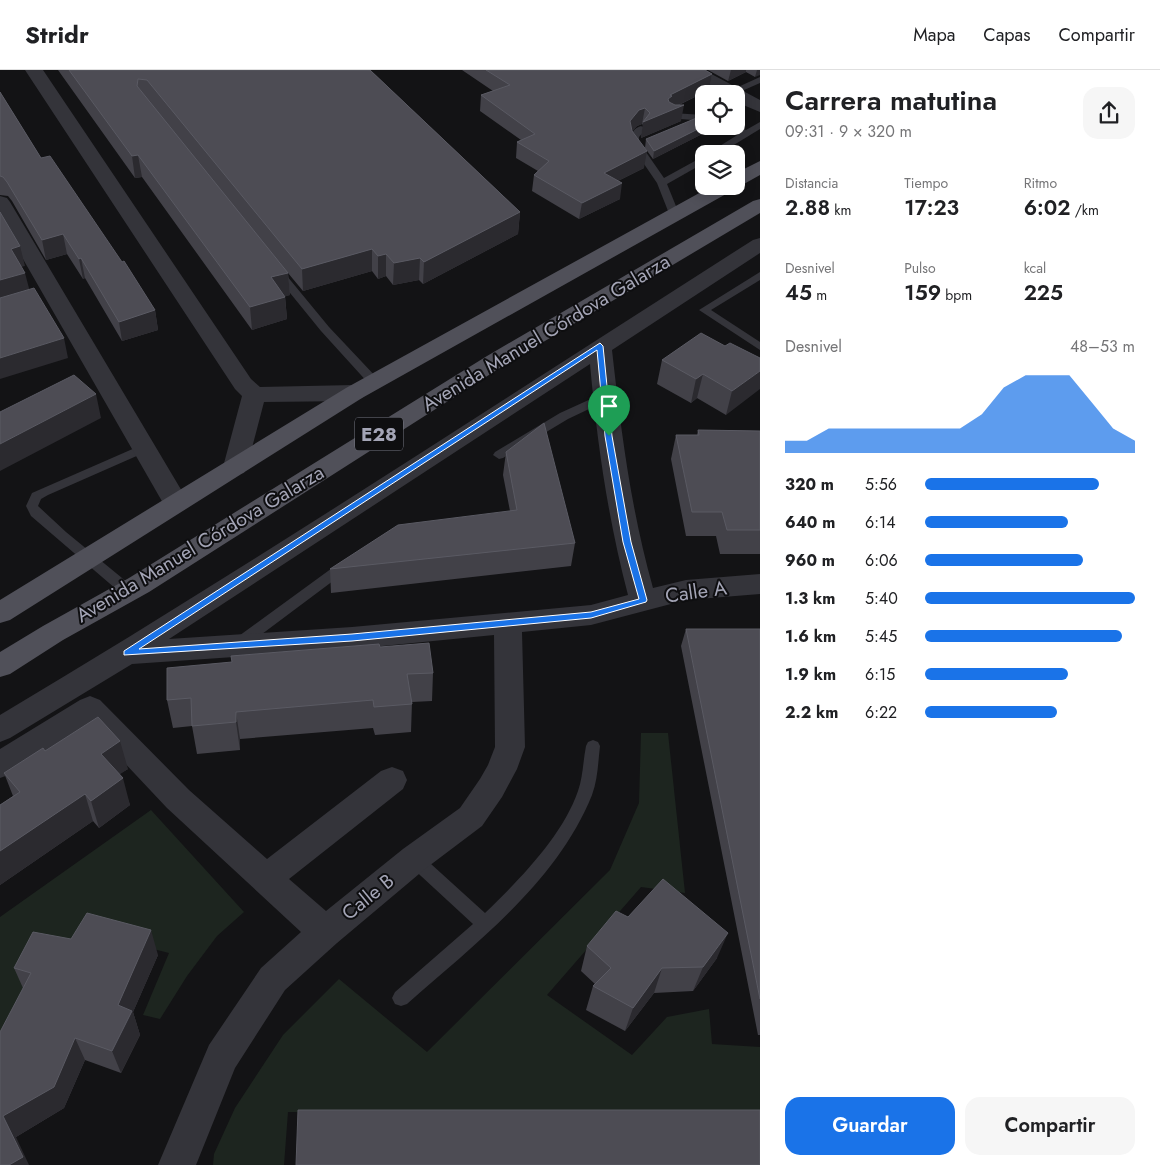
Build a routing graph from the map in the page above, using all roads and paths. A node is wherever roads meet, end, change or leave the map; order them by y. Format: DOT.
graph roads {
  1 [pos="34,70"];
  2 [pos="690,70"];
  3 [pos="760,80"];
  4 [pos="718,85"];
  5 [pos="745,88"];
  6 [pos="745,100"];
  7 [pos="760,107"];
  8 [pos="672,116"];
  9 [pos="695,117"];
  10 [pos="695,120"];
  11 [pos="760,125"];
  12 [pos="677,128"];
  13 [pos="641,129"];
  14 [pos="745,133"];
  15 [pos="742,135"];
  16 [pos="726,145"];
  17 [pos="695,164"];
  18 [pos="760,167"];
  19 [pos="745,176"];
  20 [pos="662,183"];
  21 [pos="711,195"];
  22 [pos="0,202"];
  23 [pos="760,206"];
  24 [pos="675,216"];
  25 [pos="6,226"];
  26 [pos="760,244"];
  27 [pos="271,264"];
  28 [pos="760,275"];
  29 [pos="600,346"];
  30 [pos="760,347"];
  31 [pos="364,388"];
  32 [pos="254,395"];
  33 [pos="604,397"];
  34 [pos="144,448"];
  35 [pos="499,455"];
  36 [pos="235,467"];
  37 [pos="176,503"];
  38 [pos="89,559"];
  39 [pos="354,559"];
  40 [pos="760,584"];
  41 [pos="128,591"];
  42 [pos="643,600"];
  43 [pos="0,613"];
  44 [pos="508,623"];
  45 [pos="236,645"];
  46 [pos="127,653"];
  47 [pos="0,666"];
  48 [pos="0,730"];
  49 [pos="593,746"];
  50 [pos="0,765"];
  51 [pos="392,780"];
  52 [pos="414,859"];
  53 [pos="264,879"];
  54 [pos="484,923"];
  55 [pos="325,932"];
  56 [pos="401,998"];
  57 [pos="177,1165"];
  1 -- 32 [label="street"];
  2 -- 4 [label="street"];
  3 -- 5 [label="lane"];
  6 -- 7 [label="street"];
  8 -- 9 [label="lane"];
  10 -- 12 [label="lane"];
  11 -- 14 [label="lane"];
  13 -- 20 [label="lane"];
  15 -- 16 [label="lane"];
  17 -- 20 [label="lane"];
  18 -- 19 [label="main road"];
  20 -- 24 [label="lane"];
  21 -- 24 [label="main road, Avenida Manuel Córdova Galarza / E28"];
  22 -- 25 [label="street"];
  23 -- 41 [label="main road, Avenida Manuel Córdova Galarza / E28"];
  24 -- 31 [label="main road, Avenida Manuel Córdova Galarza / E28"];
  25 -- 34 [label="street"];
  26 -- 29 [label="street"];
  27 -- 31 [label="lane"];
  28 -- 30 [label="lane"];
  29 -- 33 [label="street"];
  29 -- 46 [label="street"];
  31 -- 32 [label="street"];
  31 -- 36 [label="main road, Avenida Manuel Córdova Galarza / E28"];
  32 -- 36 [label="street"];
  33 -- 35 [label="lane"];
  33 -- 42 [label="street"];
  34 -- 37 [label="street"];
  34 -- 38 [label="lane"];
  36 -- 37 [label="main road, Avenida Manuel Córdova Galarza / E28"];
  37 -- 38 [label="main road, Avenida Manuel Córdova Galarza / E28"];
  38 -- 41 [label="lane"];
  38 -- 43 [label="main road, Avenida Manuel Córdova Galarza / E28"];
  39 -- 45 [label="lane"];
  40 -- 42 [label="street, Calle A"];
  41 -- 47 [label="main road, Avenida Manuel Córdova Galarza / E28"];
  42 -- 44 [label="street, Calle A"];
  44 -- 45 [label="street, Calle A"];
  44 -- 52 [label="street, Calle B"];
  45 -- 46 [label="street, Calle A"];
  46 -- 48 [label="street"];
  49 -- 54 [label="lane"];
  50 -- 53 [label="street"];
  51 -- 53 [label="street"];
  52 -- 54 [label="lane"];
  52 -- 55 [label="street, Calle B"];
  53 -- 55 [label="street"];
  54 -- 56 [label="lane"];
  55 -- 57 [label="street, Calle B"];
}
